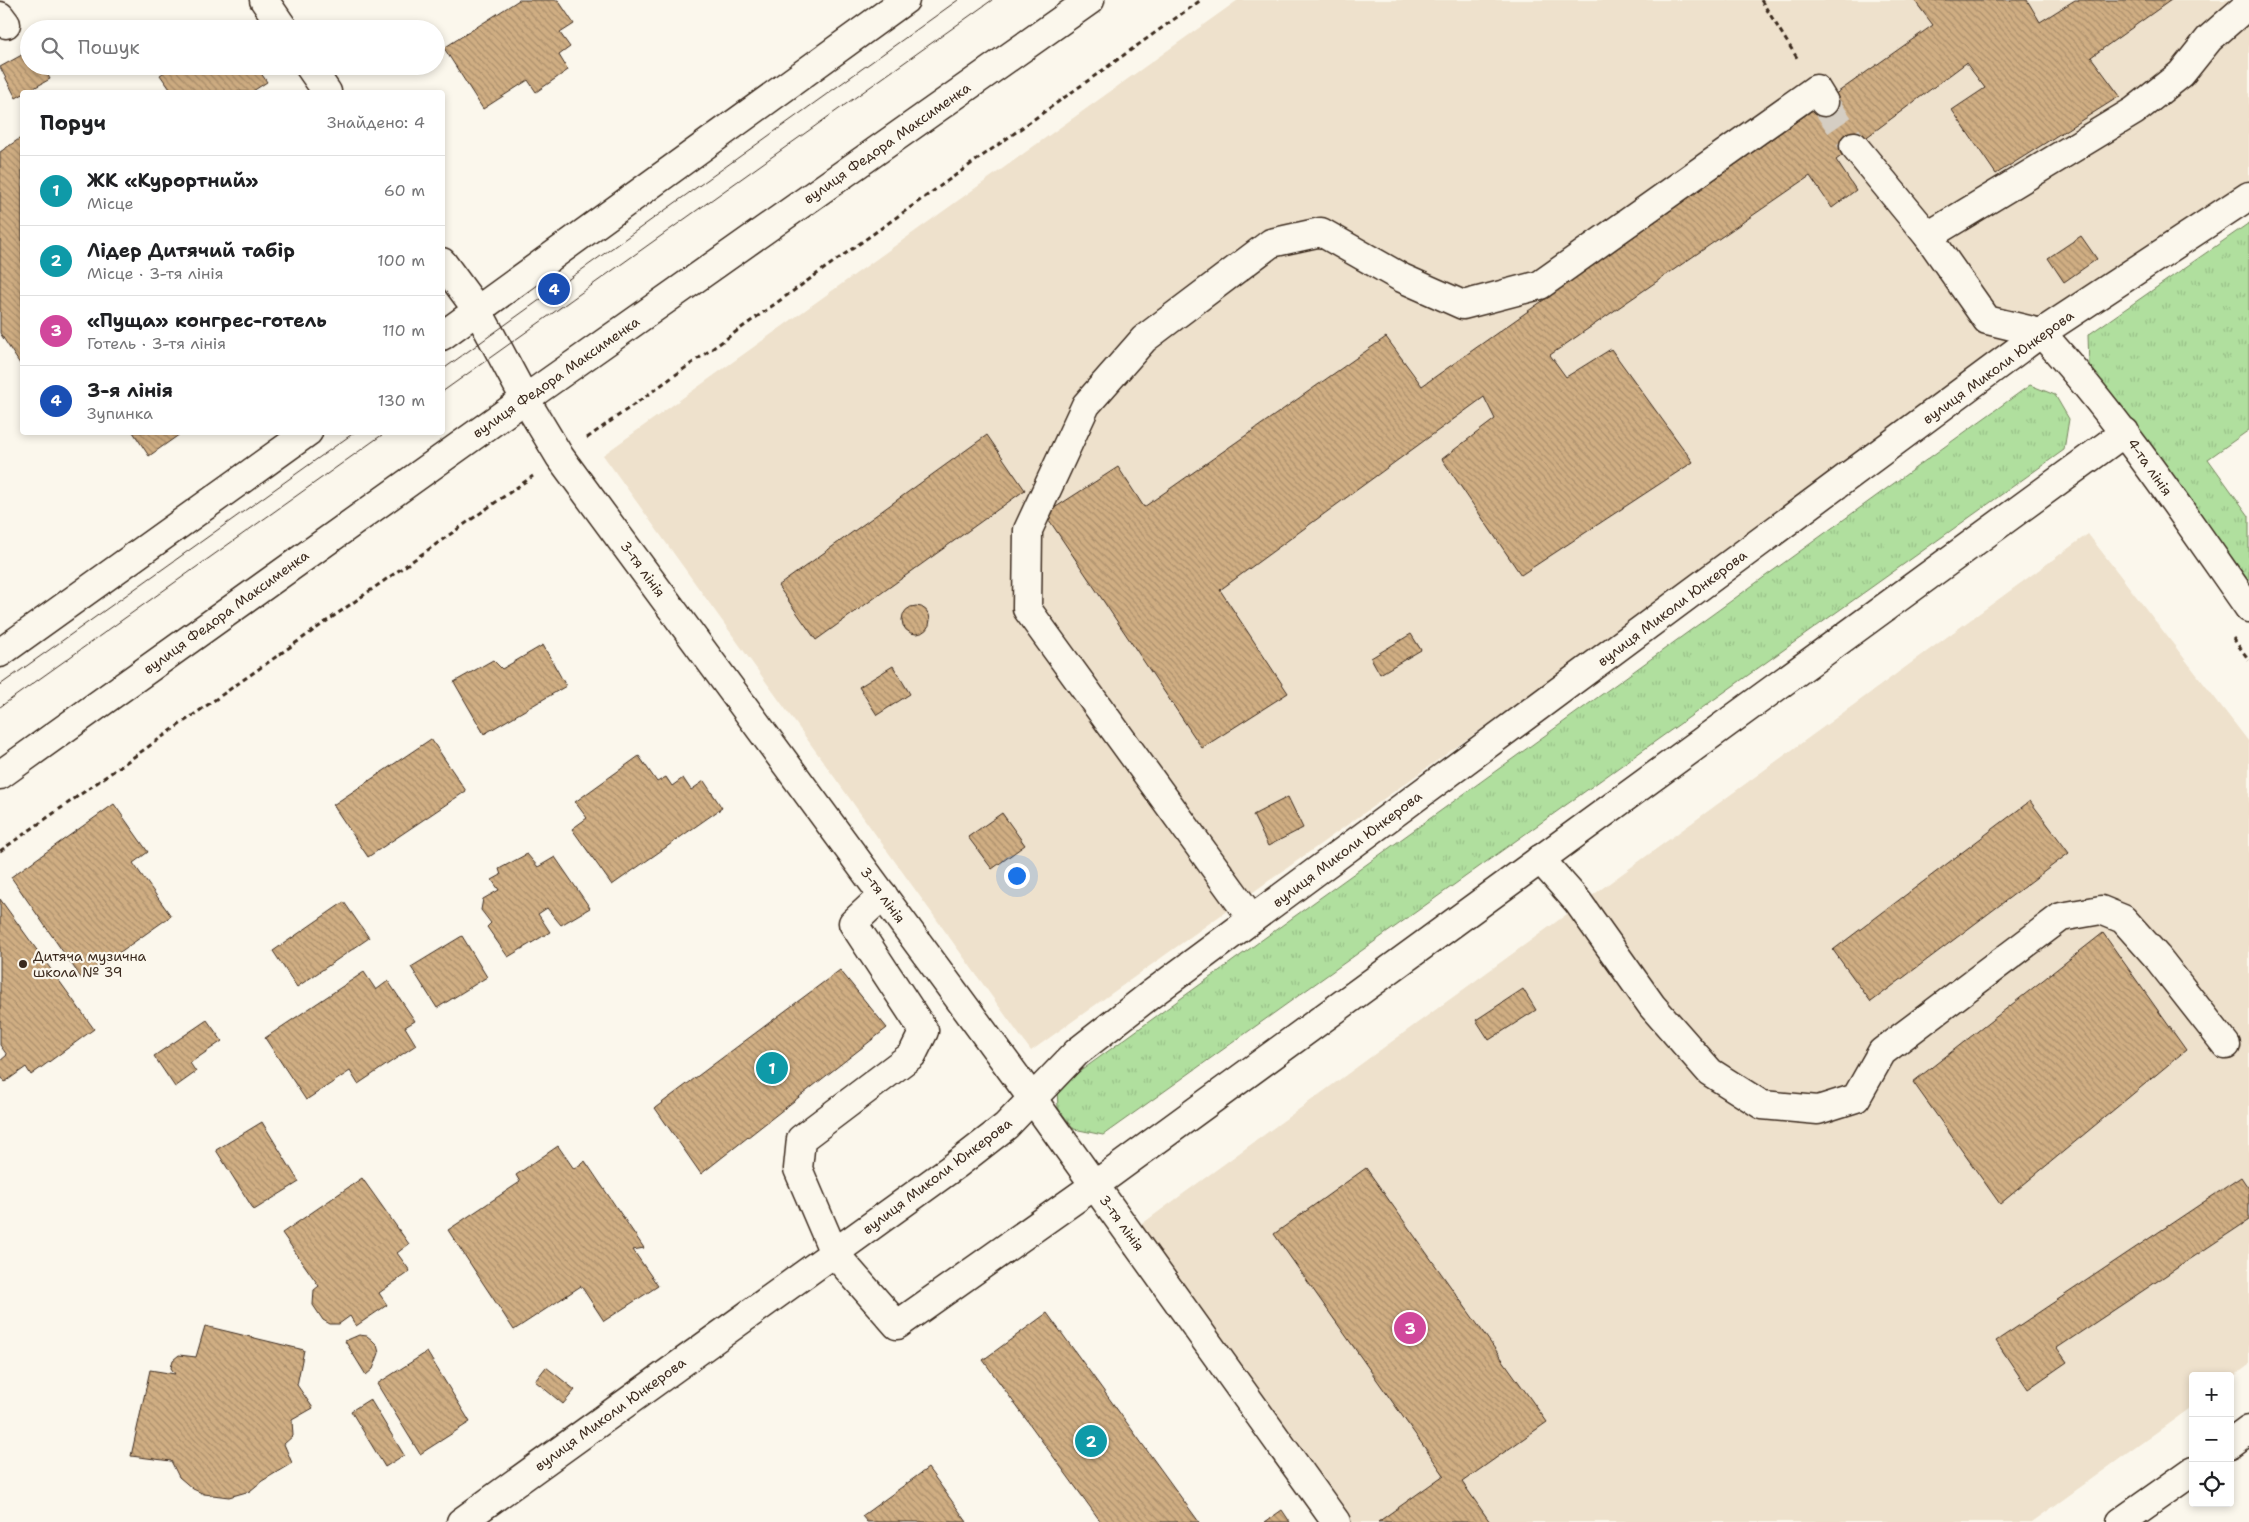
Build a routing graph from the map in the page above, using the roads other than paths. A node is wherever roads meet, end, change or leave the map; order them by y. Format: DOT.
graph roads {
  1 [pos="264,0"];
  2 [pos="905,0"];
  3 [pos="1090,0"];
  4 [pos="2249,4"];
  5 [pos="278,20"];
  6 [pos="316,75"];
  7 [pos="326,90"];
  8 [pos="1820,96"];
  9 [pos="1854,146"];
  10 [pos="2249,196"];
  11 [pos="1928,236"];
  12 [pos="445,266"];
  13 [pos="478,311"];
  14 [pos="2041,333"];
  15 [pos="445,334"];
  16 [pos="525,399"];
  17 [pos="2125,432"];
  18 [pos="304,435"];
  19 [pos="2249,608"];
  20 [pos="0,653"];
  21 [pos="0,775"];
  22 [pos="1540,859"];
  23 [pos="883,895"];
  24 [pos="1252,919"];
  25 [pos="2226,1045"];
  26 [pos="1032,1098"];
  27 [pos="1095,1185"];
  28 [pos="834,1253"];
  29 [pos="2249,1430"];
  30 [pos="2234,1441"];
  31 [pos="2189,1474"];
  32 [pos="461,1522"];
  33 [pos="1336,1522"];
  34 [pos="2121,1522"];
  1 -- 5 [label="street"];
  2 -- 13 [label="street"];
  3 -- 16 [label="street, вулиця Федора Максименка"];
  4 -- 11 [label="street"];
  6 -- 7 [label="street"];
  8 -- 24 [label="street"];
  9 -- 11 [label="street"];
  10 -- 14 [label="street, вулиця Миколи Юнкерова"];
  11 -- 14 [label="street"];
  12 -- 13 [label="street, 3-тя лінія"];
  13 -- 15 [label="street"];
  13 -- 16 [label="street, 3-тя лінія"];
  14 -- 17 [label="street, 4-та лінія"];
  14 -- 24 [label="street, вулиця Миколи Юнкерова"];
  16 -- 21 [label="street, вулиця Федора Максименка"];
  16 -- 23 [label="street, 3-тя лінія"];
  17 -- 19 [label="street, 4-та лінія"];
  17 -- 22 [label="street"];
  18 -- 20 [label="street"];
  22 -- 25 [label="street"];
  22 -- 27 [label="street"];
  23 -- 26 [label="street, 3-тя лінія"];
  23 -- 28 [label="street"];
  24 -- 26 [label="street, вулиця Миколи Юнкерова"];
  26 -- 27 [label="street, 3-тя лінія"];
  26 -- 28 [label="street, вулиця Миколи Юнкерова"];
  27 -- 28 [label="street"];
  27 -- 33 [label="street, 3-тя лінія"];
  28 -- 32 [label="street, вулиця Миколи Юнкерова"];
  29 -- 30 [label="street"];
  31 -- 34 [label="street"];
}
